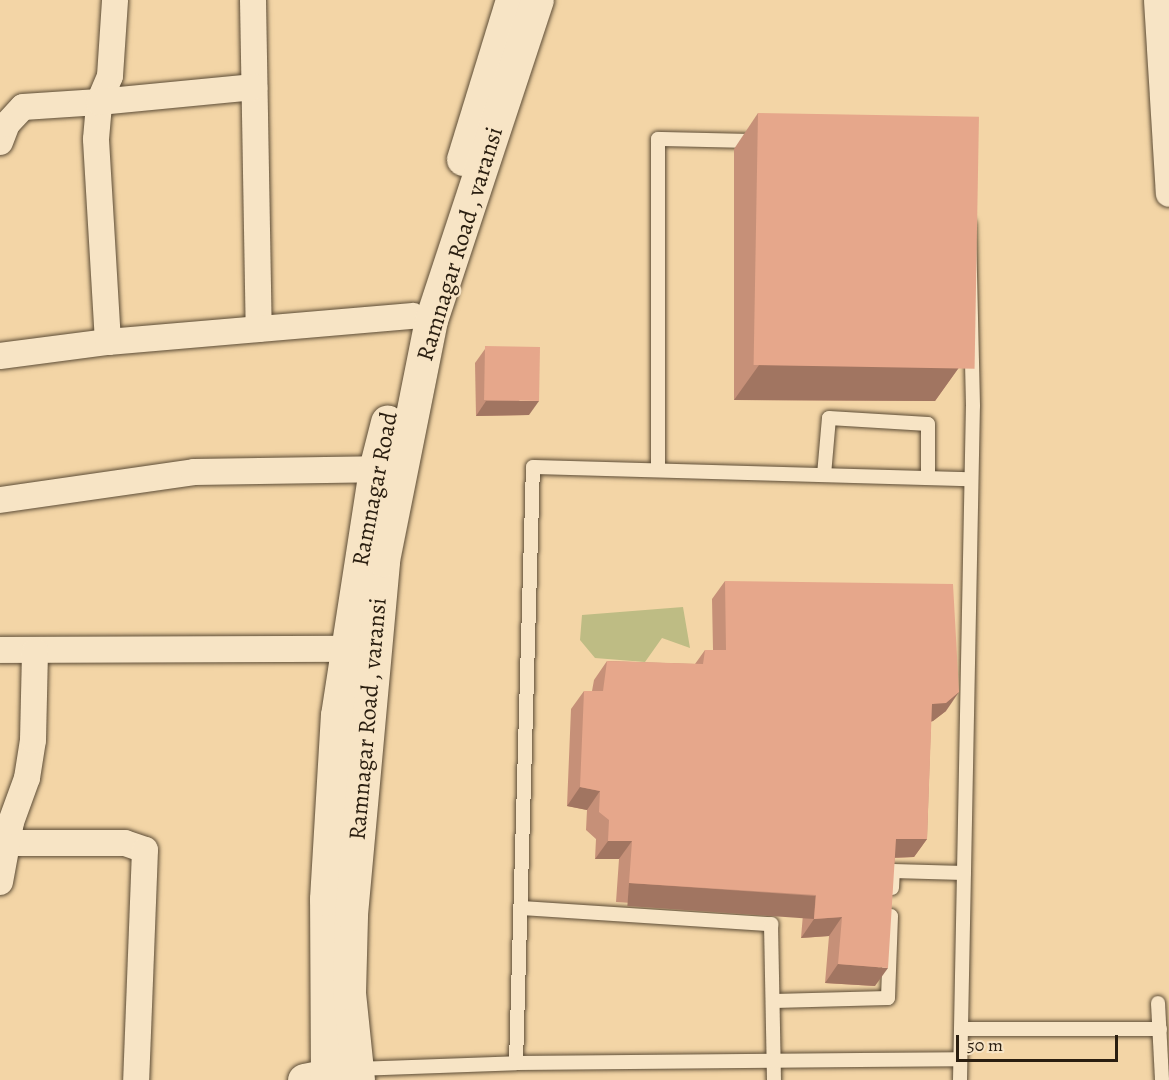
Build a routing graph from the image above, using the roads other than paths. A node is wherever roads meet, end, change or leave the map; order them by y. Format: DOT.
graph roads {
  1 [pos="115,0"];
  2 [pos="253,0"];
  3 [pos="512,0"];
  4 [pos="537,0"];
  5 [pos="1157,0"];
  6 [pos="254,87"];
  7 [pos="99,102"];
  8 [pos="765,141"];
  9 [pos="0,142"];
  10 [pos="1169,194"];
  11 [pos="968,206"];
  12 [pos="413,316"];
  13 [pos="259,329"];
  14 [pos="108,342"];
  15 [pos="0,356"];
  16 [pos="375,470"];
  17 [pos="658,470"];
  18 [pos="824,475"];
  19 [pos="928,478"];
  20 [pos="971,479"];
  21 [pos="0,500"];
  22 [pos="346,649"];
  23 [pos="0,650"];
  24 [pos="35,651"];
  25 [pos="8,843"];
  26 [pos="964,873"];
  27 [pos="0,882"];
  28 [pos="520,908"];
  29 [pos="337,993"];
  30 [pos="774,1001"];
  31 [pos="1158,1003"];
  32 [pos="961,1029"];
  33 [pos="1160,1029"];
  34 [pos="960,1059"];
  35 [pos="776,1060"];
  36 [pos="516,1063"];
  37 [pos="334,1077"];
  38 [pos="136,1080"];
  39 [pos="774,1080"];
  40 [pos="960,1080"];
  41 [pos="1162,1080"];
  1 -- 7 [label="street"];
  2 -- 6 [label="street"];
  3 -- 12 [label="main road, Ramnagar Road"];
  4 -- 29 [label="main road, Ramnagar Road , varansi"];
  5 -- 10 [label="street"];
  6 -- 7 [label="street"];
  6 -- 13 [label="street"];
  7 -- 9 [label="street"];
  7 -- 14 [label="street"];
  8 -- 17 [label="lane"];
  11 -- 20 [label="lane"];
  12 -- 13 [label="street"];
  12 -- 16 [label="main road, Ramnagar Road"];
  13 -- 14 [label="street"];
  14 -- 15 [label="street"];
  16 -- 21 [label="street"];
  16 -- 22 [label="main road, Ramnagar Road"];
  17 -- 18 [label="lane"];
  17 -- 28 [label="lane"];
  18 -- 19 [label="lane"];
  18 -- 19 [label="lane"];
  19 -- 20 [label="lane"];
  20 -- 26 [label="lane"];
  22 -- 24 [label="street"];
  22 -- 29 [label="main road, Ramnagar Road"];
  23 -- 24 [label="street"];
  24 -- 25 [label="street"];
  25 -- 27 [label="street"];
  25 -- 38 [label="street"];
  26 -- 30 [label="lane"];
  26 -- 32 [label="lane"];
  28 -- 30 [label="lane"];
  28 -- 36 [label="lane"];
  29 -- 37 [label="main road"];
  30 -- 35 [label="lane"];
  31 -- 33 [label="lane"];
  32 -- 33 [label="lane"];
  32 -- 34 [label="lane"];
  33 -- 41 [label="lane"];
  34 -- 35 [label="lane"];
  34 -- 40 [label="lane"];
  35 -- 36 [label="lane"];
  35 -- 39 [label="lane"];
  36 -- 37 [label="lane"];
}
